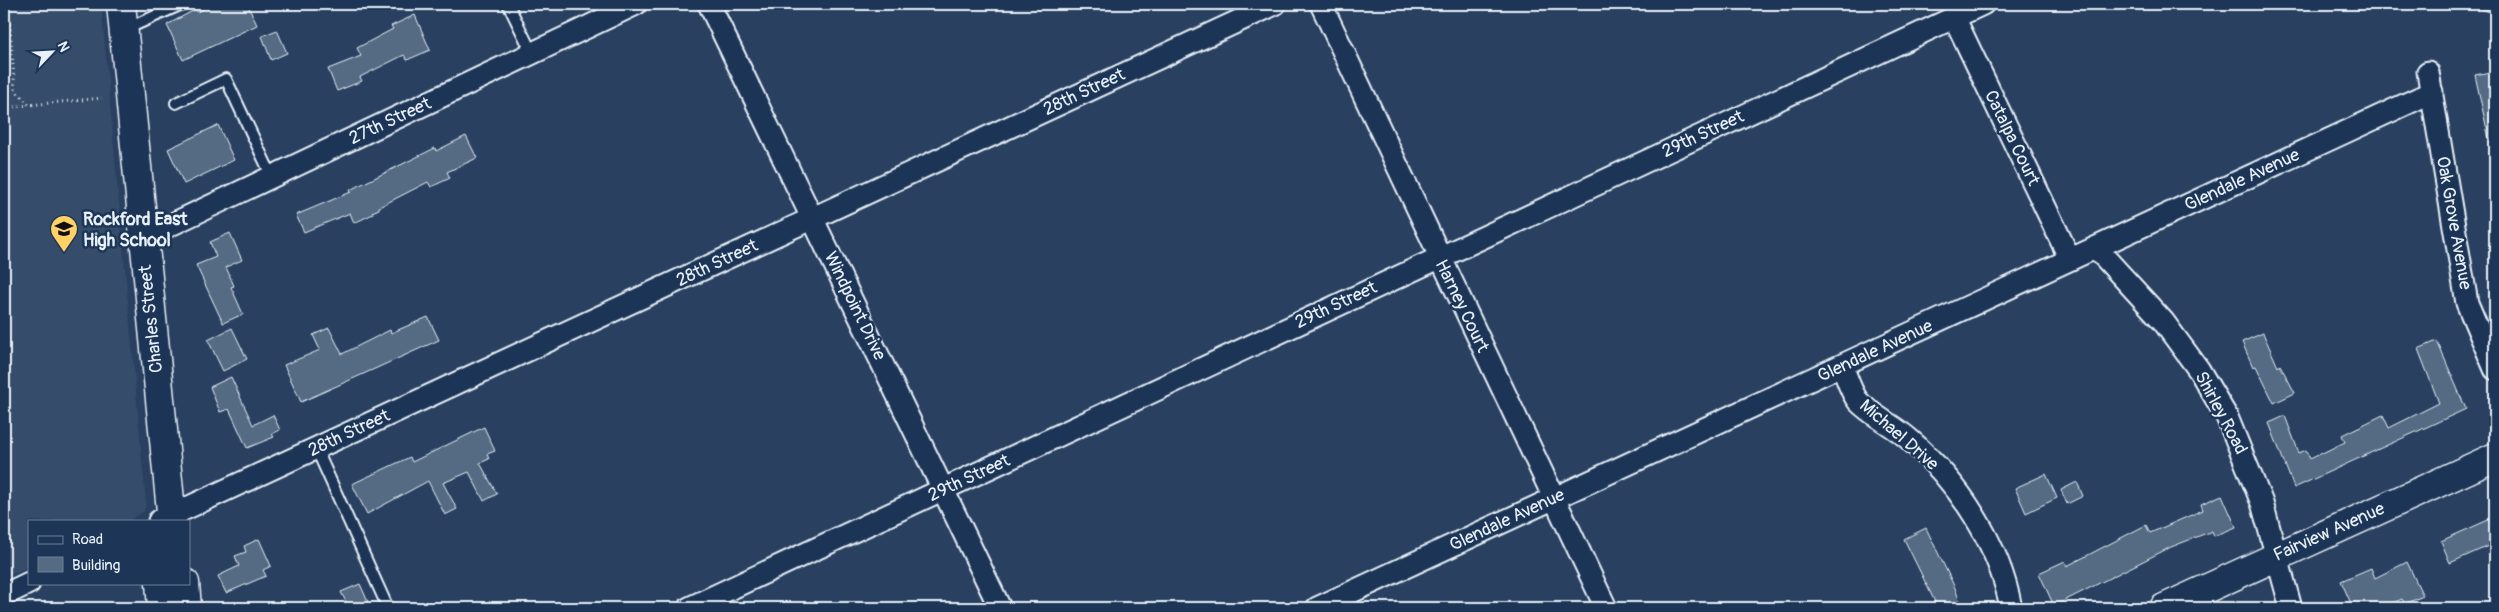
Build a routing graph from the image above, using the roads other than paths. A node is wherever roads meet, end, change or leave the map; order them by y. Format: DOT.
graph roads {
  1 [pos="121,4"];
  2 [pos="182,4"];
  3 [pos="508,4"];
  4 [pos="636,4"];
  5 [pos="709,4"];
  6 [pos="1275,4"];
  7 [pos="1320,4"];
  8 [pos="1983,4"];
  9 [pos="1954,17"];
  10 [pos="123,31"];
  11 [pos="532,53"];
  12 [pos="2430,82"];
  13 [pos="176,103"];
  14 [pos="272,177"];
  15 [pos="812,219"];
  16 [pos="143,238"];
  17 [pos="2096,248"];
  18 [pos="1439,257"];
  19 [pos="2070,259"];
  20 [pos="1842,366"];
  21 [pos="2495,369"];
  22 [pos="316,448"];
  23 [pos="2495,457"];
  24 [pos="944,490"];
  25 [pos="1554,498"];
  26 [pos="167,519"];
  27 [pos="2277,555"];
  28 [pos="28,583"];
  29 [pos="160,584"];
  30 [pos="185,584"];
  31 [pos="4,595"];
  32 [pos="162,608"];
  33 [pos="187,608"];
  34 [pos="388,608"];
  35 [pos="689,608"];
  36 [pos="1000,608"];
  37 [pos="1317,608"];
  38 [pos="1606,608"];
  39 [pos="2011,608"];
  40 [pos="2164,608"];
  41 [pos="2290,608"];
  1 -- 10 [label="main road, Charles Street"];
  2 -- 10 [label="lane"];
  3 -- 11 [label="lane"];
  4 -- 11 [label="street, 27th Street"];
  5 -- 15 [label="street, Windpoint Drive"];
  6 -- 15 [label="street, 28th Street"];
  7 -- 18 [label="street, Harney Court"];
  8 -- 9 [label="street, 29th Street"];
  9 -- 18 [label="street, 29th Street"];
  9 -- 19 [label="street, Catalpa Court"];
  10 -- 16 [label="main road, Charles Street"];
  11 -- 14 [label="street, 27th Street"];
  12 -- 17 [label="street, Glendale Avenue"];
  12 -- 21 [label="street, Oak Grove Avenue"];
  13 -- 14 [label="lane"];
  14 -- 16 [label="street, 27th Street"];
  15 -- 22 [label="street, 28th Street"];
  15 -- 24 [label="street, Windpoint Drive"];
  16 -- 26 [label="main road, Charles Street"];
  17 -- 19 [label="street, Glendale Avenue"];
  17 -- 27 [label="street, Shirley Road"];
  18 -- 24 [label="street, 29th Street"];
  18 -- 25 [label="street, Harney Court"];
  19 -- 20 [label="street, Glendale Avenue"];
  20 -- 25 [label="street, Glendale Avenue"];
  20 -- 39 [label="street, Michael Drive"];
  22 -- 26 [label="street, 28th Street"];
  22 -- 34 [label="lane"];
  23 -- 27 [label="main road, Fairview Avenue"];
  24 -- 35 [label="street, 29th Street"];
  24 -- 36 [label="street, Windpoint Drive"];
  25 -- 37 [label="street, Glendale Avenue"];
  25 -- 38 [label="street, Harney Court"];
  27 -- 40 [label="main road, Fairview Avenue"];
  27 -- 41 [label="street, Shirley Road"];
  28 -- 31 [label="street"];
  29 -- 32 [label="main road"];
  30 -- 33 [label="main road"];
}
